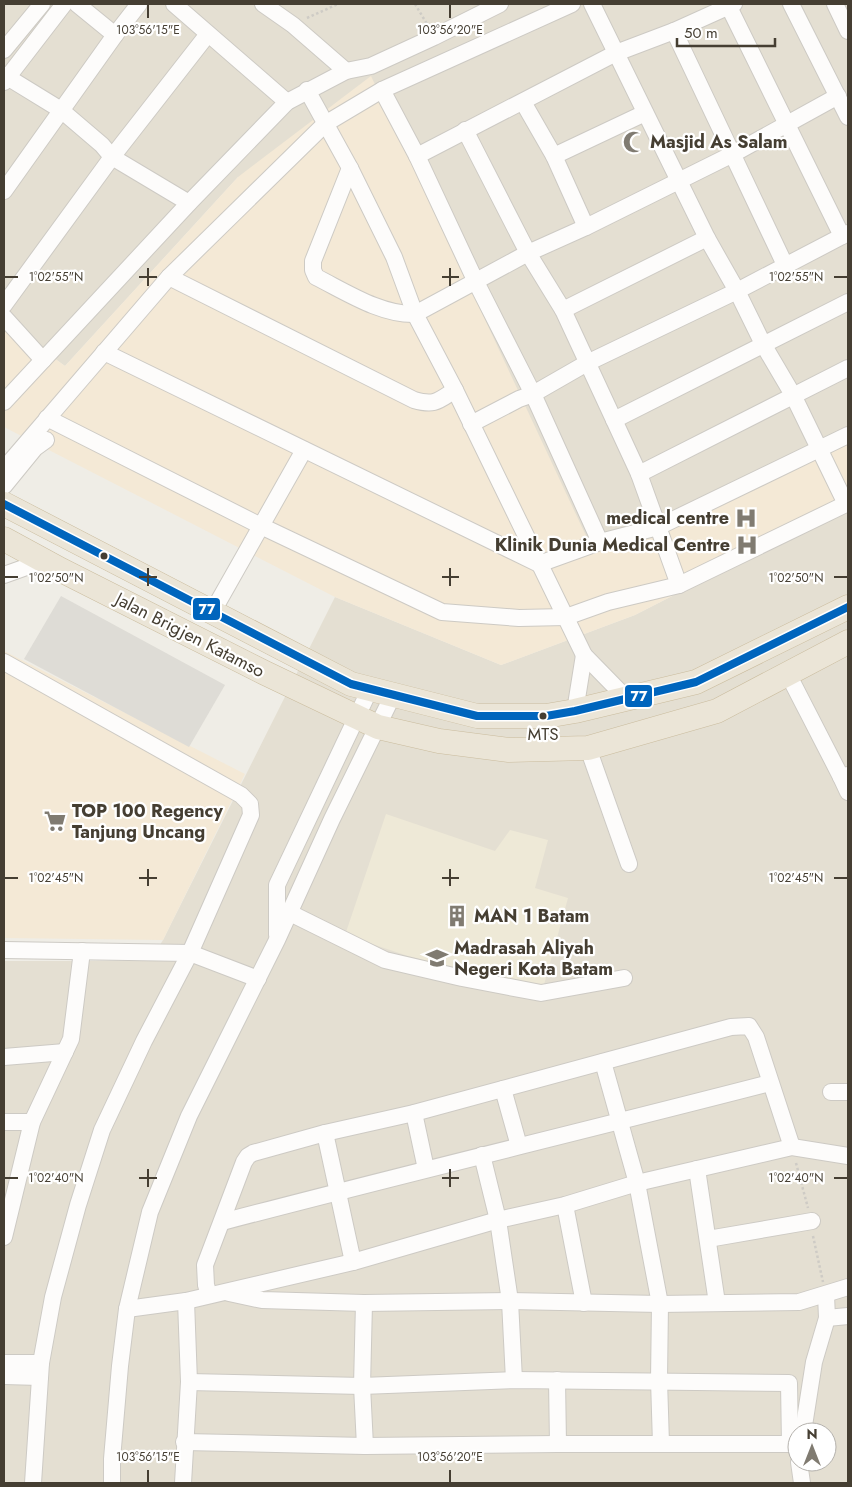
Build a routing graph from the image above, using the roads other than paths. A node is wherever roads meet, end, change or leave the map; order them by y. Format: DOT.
graph roads {
  1 [pos="42,4"];
  2 [pos="64,4"];
  3 [pos="77,4"];
  4 [pos="139,4"];
  5 [pos="174,4"];
  6 [pos="263,4"];
  7 [pos="500,4"];
  8 [pos="572,4"];
  9 [pos="592,4"];
  10 [pos="791,4"];
  11 [pos="835,4"];
  12 [pos="732,5"];
  13 [pos="674,31"];
  14 [pos="848,31"];
  15 [pos="208,34"];
  16 [pos="115,35"];
  17 [pos="4,50"];
  18 [pos="616,53"];
  19 [pos="346,71"];
  20 [pos="5,78"];
  21 [pos="307,90"];
  22 [pos="382,90"];
  23 [pos="838,96"];
  24 [pos="287,102"];
  25 [pos="522,102"];
  26 [pos="61,110"];
  27 [pos="645,113"];
  28 [pos="848,117"];
  29 [pos="325,124"];
  30 [pos="786,126"];
  31 [pos="466,130"];
  32 [pos="733,154"];
  33 [pos="417,156"];
  34 [pos="554,156"];
  35 [pos="112,157"];
  36 [pos="350,168"];
  37 [pos="679,181"];
  38 [pos="4,191"];
  39 [pos="189,203"];
  40 [pos="586,227"];
  41 [pos="845,234"];
  42 [pos="707,238"];
  43 [pos="528,253"];
  44 [pos="786,267"];
  45 [pos="169,277"];
  46 [pos="476,282"];
  47 [pos="737,291"];
  48 [pos="848,302"];
  49 [pos="4,305"];
  50 [pos="562,310"];
  51 [pos="415,314"];
  52 [pos="4,317"];
  53 [pos="764,344"];
  54 [pos="104,352"];
  55 [pos="43,360"];
  56 [pos="587,363"];
  57 [pos="848,368"];
  58 [pos="455,390"];
  59 [pos="533,394"];
  60 [pos="793,395"];
  61 [pos="4,402"];
  62 [pos="47,418"];
  63 [pos="614,420"];
  64 [pos="471,424"];
  65 [pos="848,435"];
  66 [pos="46,440"];
  67 [pos="304,450"];
  68 [pos="819,450"];
  69 [pos="4,469"];
  70 [pos="639,474"];
  71 [pos="4,486"];
  72 [pos="4,504"];
  73 [pos="847,504"];
  74 [pos="261,526"];
  75 [pos="658,527"];
  76 [pos="4,539"];
  77 [pos="600,542"];
  78 [pos="539,564"];
  79 [pos="61,570"];
  80 [pos="4,575"];
  81 [pos="679,585"];
  82 [pos="848,607"];
  83 [pos="212,611"];
  84 [pos="566,617"];
  85 [pos="848,642"];
  86 [pos="584,655"];
  87 [pos="4,662"];
  88 [pos="788,674"];
  89 [pos="370,689"];
  90 [pos="393,695"];
  91 [pos="627,699"];
  92 [pos="575,711"];
  93 [pos="367,722"];
  94 [pos="588,748"];
  95 [pos="844,776"];
  96 [pos="848,792"];
  97 [pos="629,864"];
  98 [pos="290,913"];
  99 [pos="277,940"];
  100 [pos="4,950"];
  101 [pos="82,951"];
  102 [pos="190,953"];
  103 [pos="624,978"];
  104 [pos="258,980"];
  105 [pos="64,1052"];
  106 [pos="4,1057"];
  107 [pos="603,1062"];
  108 [pos="770,1083"];
  109 [pos="503,1089"];
  110 [pos="831,1092"];
  111 [pos="848,1092"];
  112 [pos="414,1113"];
  113 [pos="4,1122"];
  114 [pos="32,1122"];
  115 [pos="619,1122"];
  116 [pos="325,1133"];
  117 [pos="519,1146"];
  118 [pos="792,1147"];
  119 [pos="482,1155"];
  120 [pos="848,1156"];
  121 [pos="426,1169"];
  122 [pos="697,1169"];
  123 [pos="637,1183"];
  124 [pos="9,1191"];
  125 [pos="338,1191"];
  126 [pos="564,1205"];
  127 [pos="498,1220"];
  128 [pos="812,1221"];
  129 [pos="222,1222"];
  130 [pos="4,1237"];
  131 [pos="708,1239"];
  132 [pos="353,1262"];
  133 [pos="848,1287"];
  134 [pos="217,1294"];
  135 [pos="826,1295"];
  136 [pos="510,1301"];
  137 [pos="186,1302"];
  138 [pos="364,1303"];
  139 [pos="584,1303"];
  140 [pos="717,1303"];
  141 [pos="660,1304"];
  142 [pos="127,1309"];
  143 [pos="848,1316"];
  144 [pos="827,1318"];
  145 [pos="4,1363"];
  146 [pos="41,1370"];
  147 [pos="4,1376"];
  148 [pos="514,1380"];
  149 [pos="557,1380"];
  150 [pos="659,1380"];
  151 [pos="189,1382"];
  152 [pos="362,1386"];
  153 [pos="805,1422"];
  154 [pos="184,1442"];
  155 [pos="558,1444"];
  156 [pos="661,1444"];
  157 [pos="365,1446"];
  158 [pos="33,1483"];
  159 [pos="112,1483"];
  160 [pos="183,1483"];
  1 -- 17 [label="street"];
  2 -- 20 [label="street"];
  3 -- 16 [label="street"];
  4 -- 16 [label="street"];
  5 -- 15 [label="street"];
  6 -- 19 [label="street"];
  7 -- 19 [label="street"];
  8 -- 22 [label="street"];
  9 -- 18 [label="street"];
  10 -- 23 [label="street"];
  11 -- 14 [label="street"];
  12 -- 13 [label="street"];
  12 -- 30 [label="street"];
  13 -- 18 [label="street"];
  13 -- 32 [label="street"];
  15 -- 24 [label="street"];
  15 -- 35 [label="street"];
  16 -- 26 [label="street"];
  18 -- 25 [label="street"];
  18 -- 27 [label="street"];
  19 -- 21 [label="street"];
  20 -- 26 [label="street"];
  21 -- 24 [label="street"];
  21 -- 29 [label="street"];
  22 -- 29 [label="street"];
  22 -- 33 [label="street"];
  23 -- 28 [label="street"];
  23 -- 30 [label="street"];
  24 -- 39 [label="street"];
  25 -- 31 [label="street"];
  25 -- 34 [label="street"];
  26 -- 35 [label="street"];
  26 -- 38 [label="street"];
  27 -- 34 [label="street"];
  27 -- 37 [label="street"];
  29 -- 36 [label="street"];
  29 -- 45 [label="street"];
  30 -- 32 [label="street"];
  30 -- 41 [label="street"];
  31 -- 33 [label="street"];
  31 -- 43 [label="street"];
  32 -- 37 [label="street"];
  32 -- 44 [label="street"];
  33 -- 46 [label="street"];
  34 -- 40 [label="street"];
  35 -- 39 [label="street"];
  35 -- 49 [label="street"];
  36 -- 51 [label="street"];
  36 -- 51 [label="street"];
  37 -- 40 [label="street"];
  37 -- 42 [label="street"];
  39 -- 55 [label="street"];
  40 -- 43 [label="street"];
  41 -- 44 [label="street"];
  42 -- 47 [label="street"];
  42 -- 50 [label="street"];
  43 -- 46 [label="street"];
  43 -- 50 [label="street"];
  44 -- 47 [label="street"];
  45 -- 54 [label="street"];
  45 -- 58 [label="street"];
  46 -- 51 [label="street"];
  46 -- 59 [label="street"];
  47 -- 53 [label="street"];
  47 -- 56 [label="street"];
  48 -- 53 [label="street"];
  50 -- 56 [label="street"];
  51 -- 58 [label="street"];
  52 -- 55 [label="street"];
  53 -- 60 [label="street"];
  53 -- 63 [label="street"];
  54 -- 62 [label="street"];
  54 -- 67 [label="street"];
  55 -- 61 [label="street"];
  56 -- 59 [label="street"];
  56 -- 63 [label="street"];
  57 -- 60 [label="street"];
  58 -- 64 [label="street"];
  59 -- 64 [label="street"];
  59 -- 77 [label="street"];
  60 -- 68 [label="street"];
  60 -- 70 [label="street"];
  62 -- 69 [label="street"];
  62 -- 74 [label="street"];
  63 -- 70 [label="street"];
  64 -- 78 [label="street"];
  65 -- 68 [label="street"];
  66 -- 71 [label="street"];
  67 -- 74 [label="street"];
  67 -- 78 [label="street"];
  68 -- 73 [label="street"];
  68 -- 75 [label="street"];
  70 -- 75 [label="street"];
  72 -- 83 [label="highway, Jalan Brigjen Katamso"];
  73 -- 81 [label="street"];
  74 -- 83 [label="street"];
  74 -- 84 [label="street"];
  75 -- 77 [label="street"];
  75 -- 81 [label="street"];
  76 -- 79 [label="highway, Jalan Brigjen Katamso"];
  77 -- 78 [label="street"];
  78 -- 84 [label="street"];
  79 -- 80 [label="street"];
  79 -- 93 [label="highway, Jalan Brigjen Katamso"];
  81 -- 84 [label="street"];
  82 -- 91 [label="highway, Jalan Brigjen Katamso"];
  83 -- 89 [label="highway, Jalan Brigjen Katamso"];
  84 -- 86 [label="street"];
  85 -- 88 [label="highway, Jalan Brigjen Katamso"];
  86 -- 91 [label="street"];
  86 -- 92 [label="street"];
  87 -- 102 [label="street"];
  88 -- 94 [label="highway, Jalan Brigjen Katamso"];
  88 -- 95 [label="street"];
  89 -- 90 [label="highway, Jalan Brigjen Katamso"];
  89 -- 93 [label="street"];
  90 -- 92 [label="highway, Jalan Brigjen Katamso"];
  90 -- 93 [label="street"];
  91 -- 92 [label="highway, Jalan Brigjen Katamso"];
  93 -- 94 [label="highway, Jalan Brigjen Katamso"];
  93 -- 98 [label="street"];
  93 -- 99 [label="street"];
  94 -- 97 [label="street"];
  95 -- 96 [label="street"];
  98 -- 99 [label="street"];
  98 -- 103 [label="street"];
  99 -- 104 [label="street"];
  100 -- 101 [label="street"];
  101 -- 102 [label="street"];
  101 -- 105 [label="street"];
  102 -- 104 [label="street"];
  102 -- 146 [label="street"];
  104 -- 142 [label="street"];
  105 -- 106 [label="street"];
  105 -- 114 [label="street"];
  107 -- 108 [label="street"];
  107 -- 109 [label="street"];
  107 -- 115 [label="street"];
  108 -- 115 [label="street"];
  108 -- 118 [label="street"];
  109 -- 112 [label="street"];
  109 -- 117 [label="street"];
  110 -- 111 [label="street"];
  112 -- 116 [label="street"];
  112 -- 121 [label="street"];
  113 -- 114 [label="street"];
  114 -- 124 [label="street"];
  115 -- 117 [label="street"];
  115 -- 123 [label="street"];
  116 -- 125 [label="street"];
  116 -- 129 [label="street"];
  117 -- 119 [label="street"];
  118 -- 120 [label="street"];
  118 -- 122 [label="street"];
  119 -- 121 [label="street"];
  119 -- 127 [label="street"];
  121 -- 125 [label="street"];
  122 -- 123 [label="street"];
  122 -- 131 [label="street"];
  123 -- 126 [label="street"];
  123 -- 141 [label="street"];
  124 -- 130 [label="street"];
  125 -- 129 [label="street"];
  125 -- 132 [label="street"];
  126 -- 127 [label="street"];
  126 -- 139 [label="street"];
  127 -- 132 [label="street"];
  127 -- 136 [label="street"];
  128 -- 131 [label="street"];
  129 -- 134 [label="street"];
  131 -- 140 [label="street"];
  132 -- 134 [label="street"];
  133 -- 135 [label="street"];
  134 -- 137 [label="street"];
  134 -- 138 [label="street"];
  135 -- 140 [label="street"];
  135 -- 144 [label="street"];
  136 -- 138 [label="street"];
  136 -- 139 [label="street"];
  136 -- 148 [label="street"];
  137 -- 142 [label="street"];
  137 -- 151 [label="street"];
  138 -- 152 [label="street"];
  139 -- 141 [label="street"];
  140 -- 141 [label="street"];
  141 -- 150 [label="street"];
  142 -- 159 [label="street"];
  143 -- 144 [label="street"];
  144 -- 153 [label="street"];
  145 -- 146 [label="street"];
  146 -- 147 [label="street"];
  146 -- 158 [label="street"];
  148 -- 149 [label="street"];
  148 -- 152 [label="street"];
  149 -- 150 [label="street"];
  149 -- 155 [label="street"];
  150 -- 156 [label="street"];
  150 -- 156 [label="street"];
  151 -- 152 [label="street"];
  151 -- 154 [label="street"];
  152 -- 157 [label="street"];
  154 -- 157 [label="street"];
  154 -- 160 [label="street"];
  155 -- 156 [label="street"];
  155 -- 157 [label="street"];
}
